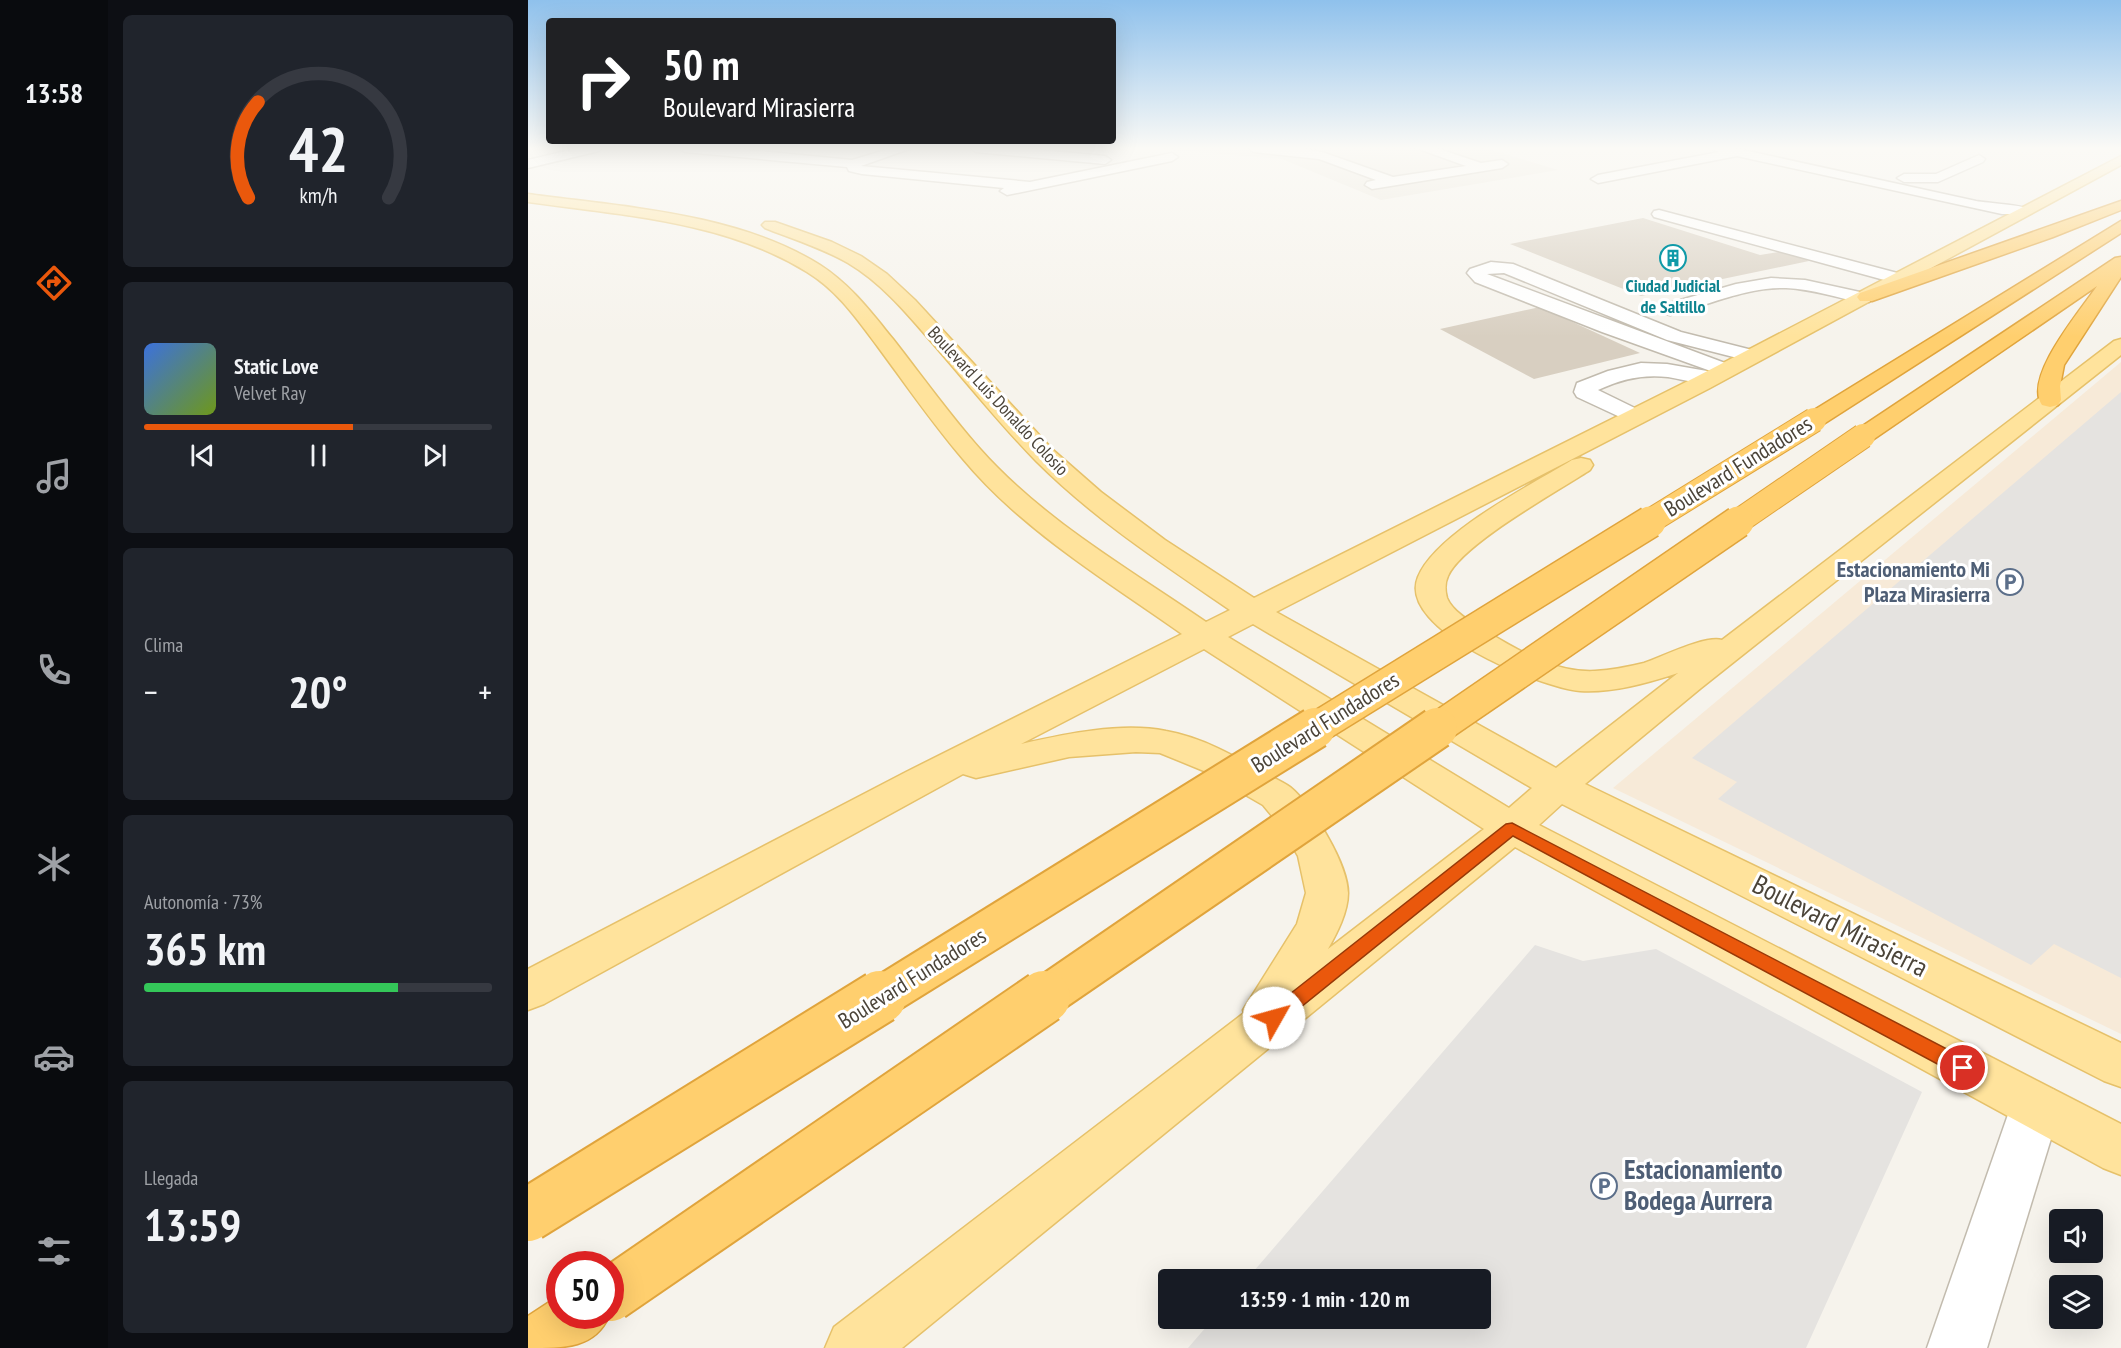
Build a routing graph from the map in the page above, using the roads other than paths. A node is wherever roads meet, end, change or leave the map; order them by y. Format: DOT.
graph roads {
  1 [pos="610,211"];
  2 [pos="698,211"];
  3 [pos="2022,211"];
  4 [pos="2106,211"];
  5 [pos="1659,213"];
  6 [pos="2121,226"];
  7 [pos="2121,263"];
  8 [pos="1899,279"];
  9 [pos="1864,298"];
  10 [pos="1670,309"];
  11 [pos="2121,345"];
  12 [pos="1753,356"];
  13 [pos="1712,377"];
  14 [pos="2050,400"];
  15 [pos="1635,417"];
  16 [pos="1252,611"];
  17 [pos="1205,636"];
  18 [pos="1745,637"];
  19 [pos="919,781"];
  20 [pos="1558,786"];
  21 [pos="1512,828"];
  22 [pos="528,992"];
  23 [pos="1237,1047"];
  24 [pos="2121,1066"];
  25 [pos="2036,1106"];
  26 [pos="2121,1151"];
  27 [pos="528,1215"];
  28 [pos="624,1285"];
  29 [pos="561,1329"];
  30 [pos="533,1348"];
  31 [pos="855,1348"];
  32 [pos="1957,1348"];
  1 -- 17 [label="main road"];
  2 -- 16 [label="main road, Boulevard Luis Donaldo Colosio"];
  3 -- 8 [label="main road"];
  4 -- 9 [label="highway"];
  5 -- 8 [label="street"];
  6 -- 27 [label="highway, Boulevard Fundadores, bridge"];
  7 -- 14 [label="highway"];
  7 -- 28 [label="highway, Boulevard Fundadores, bridge"];
  8 -- 9 [label="main road"];
  9 -- 10 [label="street"];
  9 -- 12 [label="main road"];
  11 -- 14 [label="main road"];
  12 -- 13 [label="main road"];
  12 -- 13 [label="street"];
  13 -- 15 [label="main road"];
  13 -- 15 [label="street"];
  13 -- 18 [label="main road"];
  14 -- 18 [label="main road"];
  15 -- 16 [label="main road"];
  16 -- 17 [label="main road"];
  16 -- 20 [label="main road, Boulevard Luis Donaldo Colosio"];
  17 -- 19 [label="main road"];
  17 -- 21 [label="main road"];
  18 -- 20 [label="main road"];
  19 -- 22 [label="main road"];
  19 -- 23 [label="main road"];
  20 -- 21 [label="main road"];
  20 -- 24 [label="main road, Boulevard Mirasierra"];
  21 -- 23 [label="main road"];
  21 -- 25 [label="main road"];
  23 -- 31 [label="main road"];
  25 -- 26 [label="main road"];
  25 -- 32 [label="street"];
  29 -- 30 [label="highway"];
}
